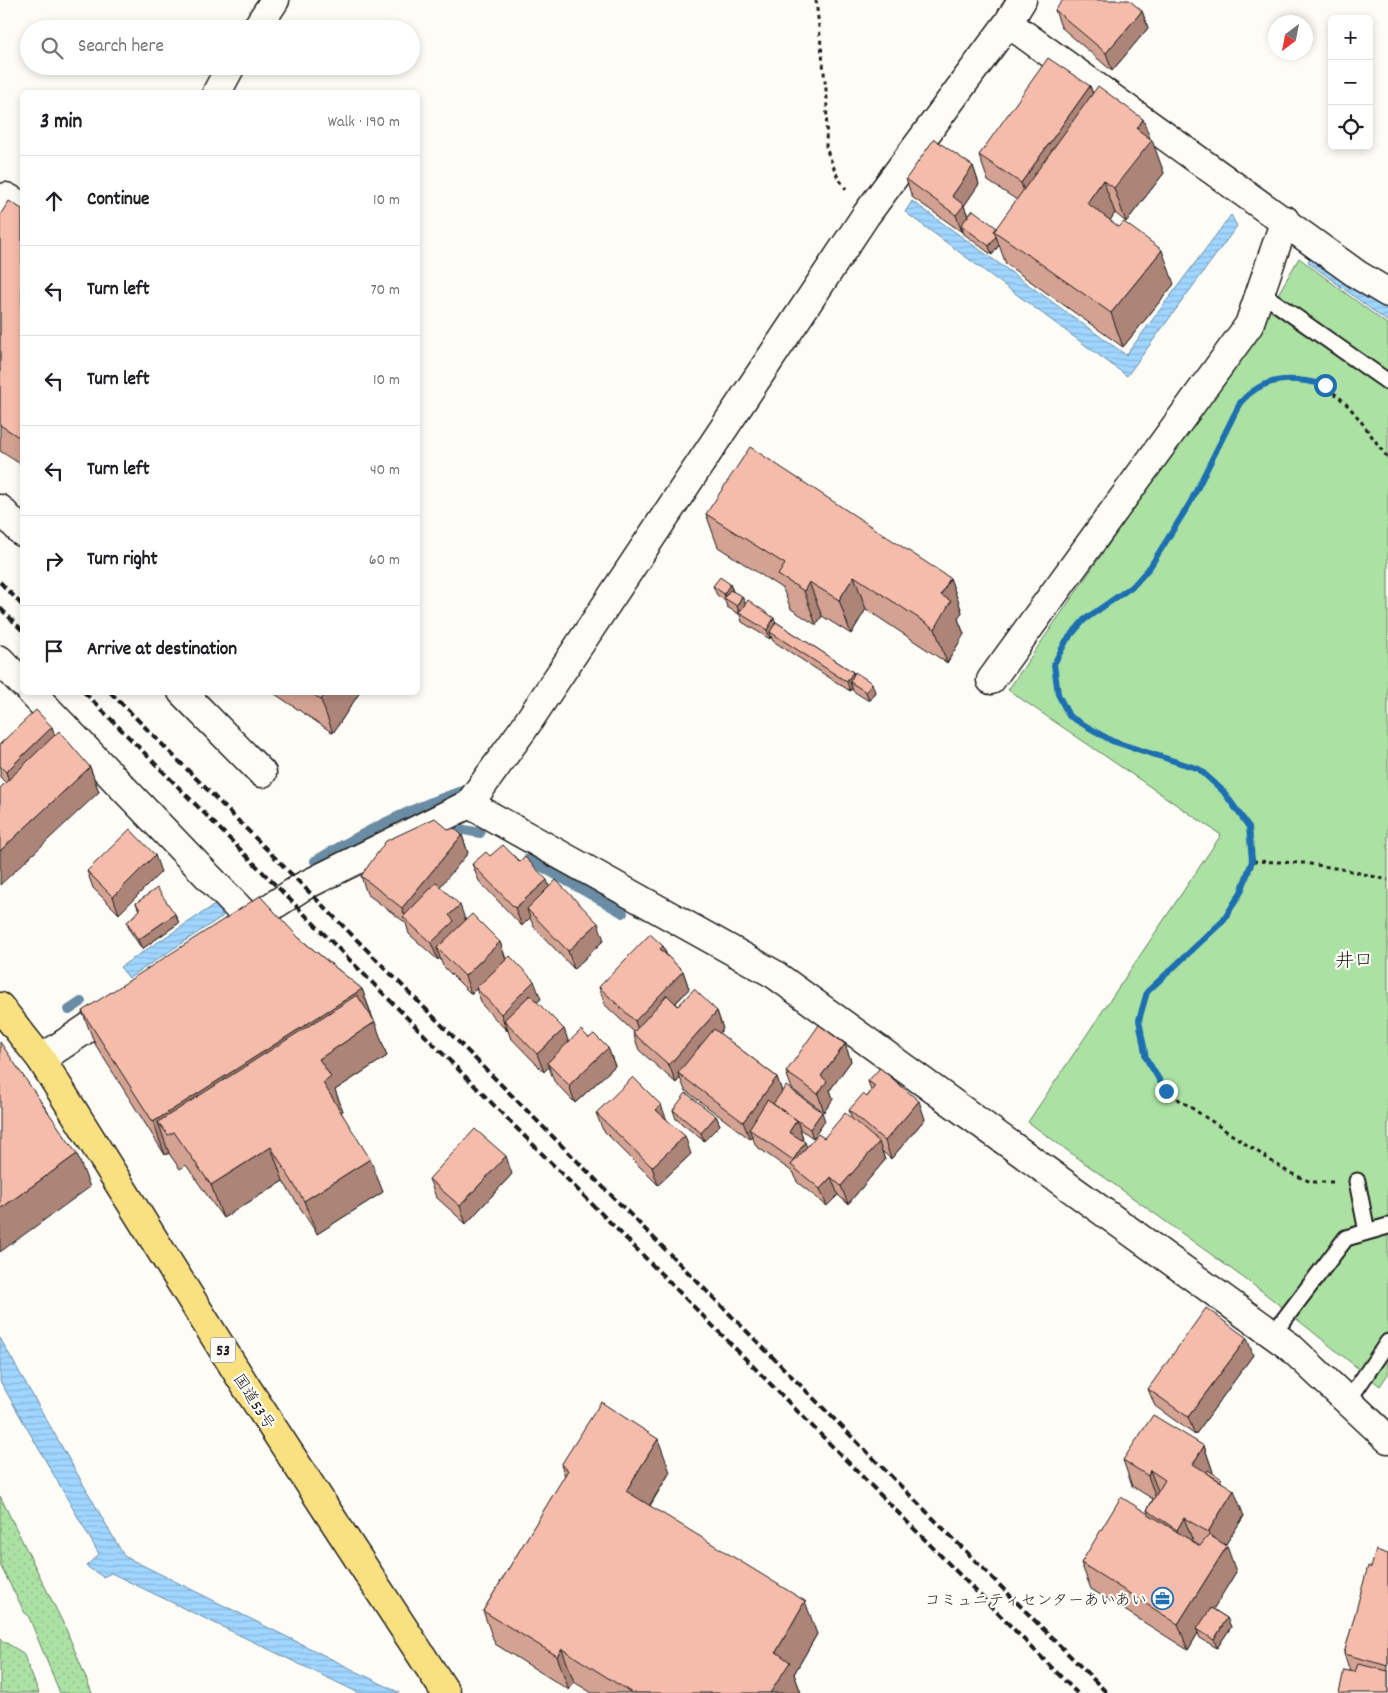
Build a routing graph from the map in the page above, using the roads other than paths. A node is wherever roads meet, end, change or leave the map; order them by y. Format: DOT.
graph roads {
  1 [pos="276,0"];
  2 [pos="1022,0"];
  3 [pos="262,20"];
  4 [pos="1008,23"];
  5 [pos="226,75"];
  6 [pos="218,90"];
  7 [pos="20,205"];
  8 [pos="0,207"];
  9 [pos="1285,220"];
  10 [pos="1260,292"];
  11 [pos="1388,293"];
  12 [pos="1388,382"];
  13 [pos="0,509"];
  14 [pos="20,530"];
  15 [pos="0,660"];
  16 [pos="991,680"];
  17 [pos="20,681"];
  18 [pos="34,695"];
  19 [pos="185,695"];
  20 [pos="262,773"];
  21 [pos="469,804"];
  22 [pos="250,920"];
  23 [pos="218,941"];
  24 [pos="138,995"];
  25 [pos="0,1007"];
  26 [pos="41,1059"];
  27 [pos="1357,1181"];
  28 [pos="1388,1226"];
  29 [pos="1367,1232"];
  30 [pos="1281,1340"];
  31 [pos="1388,1342"];
  32 [pos="1348,1401"];
  33 [pos="1388,1439"];
  34 [pos="446,1693"];
  1 -- 3 [label="street"];
  2 -- 4 [label="street"];
  4 -- 9 [label="street"];
  4 -- 21 [label="street"];
  5 -- 6 [label="street"];
  7 -- 8 [label="street"];
  9 -- 10 [label="street"];
  9 -- 11 [label="street"];
  10 -- 12 [label="lane"];
  10 -- 16 [label="street"];
  13 -- 14 [label="street"];
  15 -- 17 [label="street"];
  18 -- 22 [label="street"];
  19 -- 20 [label="street"];
  21 -- 22 [label="street"];
  21 -- 30 [label="street"];
  22 -- 23 [label="street"];
  24 -- 26 [label="street"];
  25 -- 26 [label="highway, 国道53号 / 53"];
  26 -- 34 [label="highway, 国道53号 / 53"];
  27 -- 29 [label="lane"];
  28 -- 29 [label="lane"];
  29 -- 30 [label="lane"];
  30 -- 32 [label="street"];
  31 -- 32 [label="lane"];
  32 -- 33 [label="street"];
}
